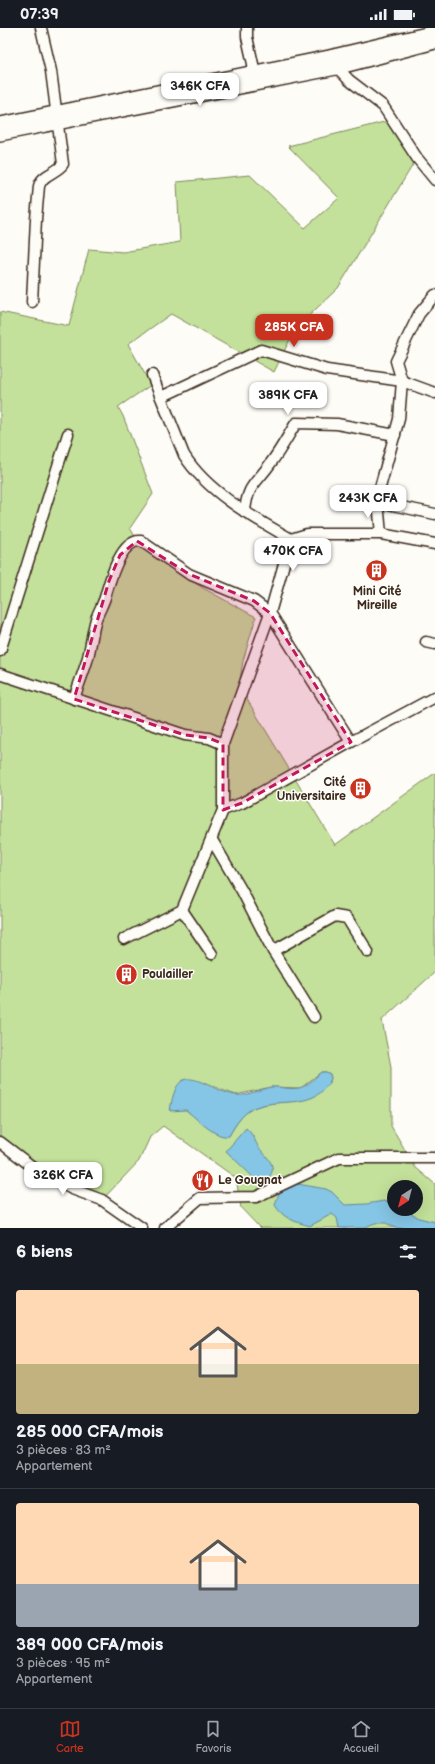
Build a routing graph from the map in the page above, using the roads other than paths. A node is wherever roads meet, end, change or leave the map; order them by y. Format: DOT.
graph roads {
  1 [pos="40,28"];
  2 [pos="247,28"];
  3 [pos="435,32"];
  4 [pos="435,42"];
  5 [pos="333,63"];
  6 [pos="255,73"];
  7 [pos="58,118"];
  8 [pos="0,124"];
  9 [pos="0,134"];
  10 [pos="435,180"];
  11 [pos="435,295"];
  12 [pos="32,302"];
  13 [pos="152,375"];
  14 [pos="402,381"];
  15 [pos="435,393"];
  16 [pos="161,397"];
  17 [pos="68,434"];
  18 [pos="395,435"];
  19 [pos="378,502"];
  20 [pos="245,512"];
  21 [pos="435,514"];
  22 [pos="380,534"];
  23 [pos="291,539"];
  24 [pos="435,544"];
  25 [pos="270,613"];
  26 [pos="0,651"];
  27 [pos="0,674"];
  28 [pos="435,697"];
  29 [pos="74,698"];
  30 [pos="351,742"];
  31 [pos="223,744"];
  32 [pos="223,810"];
  33 [pos="212,840"];
  34 [pos="182,910"];
  35 [pos="124,938"];
  36 [pos="273,951"];
  37 [pos="368,952"];
  38 [pos="212,954"];
  39 [pos="314,1017"];
  40 [pos="0,1142"];
  41 [pos="435,1158"];
  42 [pos="142,1228"];
  43 [pos="165,1228"];
  1 -- 7 [label="street"];
  2 -- 6 [label="street"];
  3 -- 5 [label="main road"];
  4 -- 5 [label="main road"];
  5 -- 6 [label="main road"];
  5 -- 7 [label="main road"];
  5 -- 10 [label="street"];
  6 -- 7 [label="main road"];
  7 -- 8 [label="main road"];
  7 -- 9 [label="main road"];
  7 -- 12 [label="street"];
  11 -- 14 [label="street"];
  13 -- 16 [label="street"];
  14 -- 15 [label="street"];
  14 -- 16 [label="street"];
  14 -- 18 [label="street"];
  16 -- 20 [label="street"];
  17 -- 26 [label="street"];
  18 -- 19 [label="street"];
  18 -- 20 [label="street"];
  19 -- 21 [label="street"];
  19 -- 22 [label="street"];
  20 -- 23 [label="street"];
  22 -- 23 [label="street"];
  22 -- 24 [label="street"];
  23 -- 25 [label="street"];
  25 -- 29 [label="street"];
  25 -- 30 [label="street"];
  25 -- 31 [label="street"];
  27 -- 29 [label="street"];
  28 -- 30 [label="street"];
  29 -- 31 [label="street"];
  30 -- 32 [label="street"];
  31 -- 32 [label="street"];
  32 -- 33 [label="street"];
  33 -- 34 [label="street"];
  33 -- 36 [label="street"];
  34 -- 35 [label="street"];
  34 -- 38 [label="street"];
  36 -- 37 [label="street"];
  36 -- 39 [label="street"];
  40 -- 42 [label="street"];
  41 -- 43 [label="street"];
}
